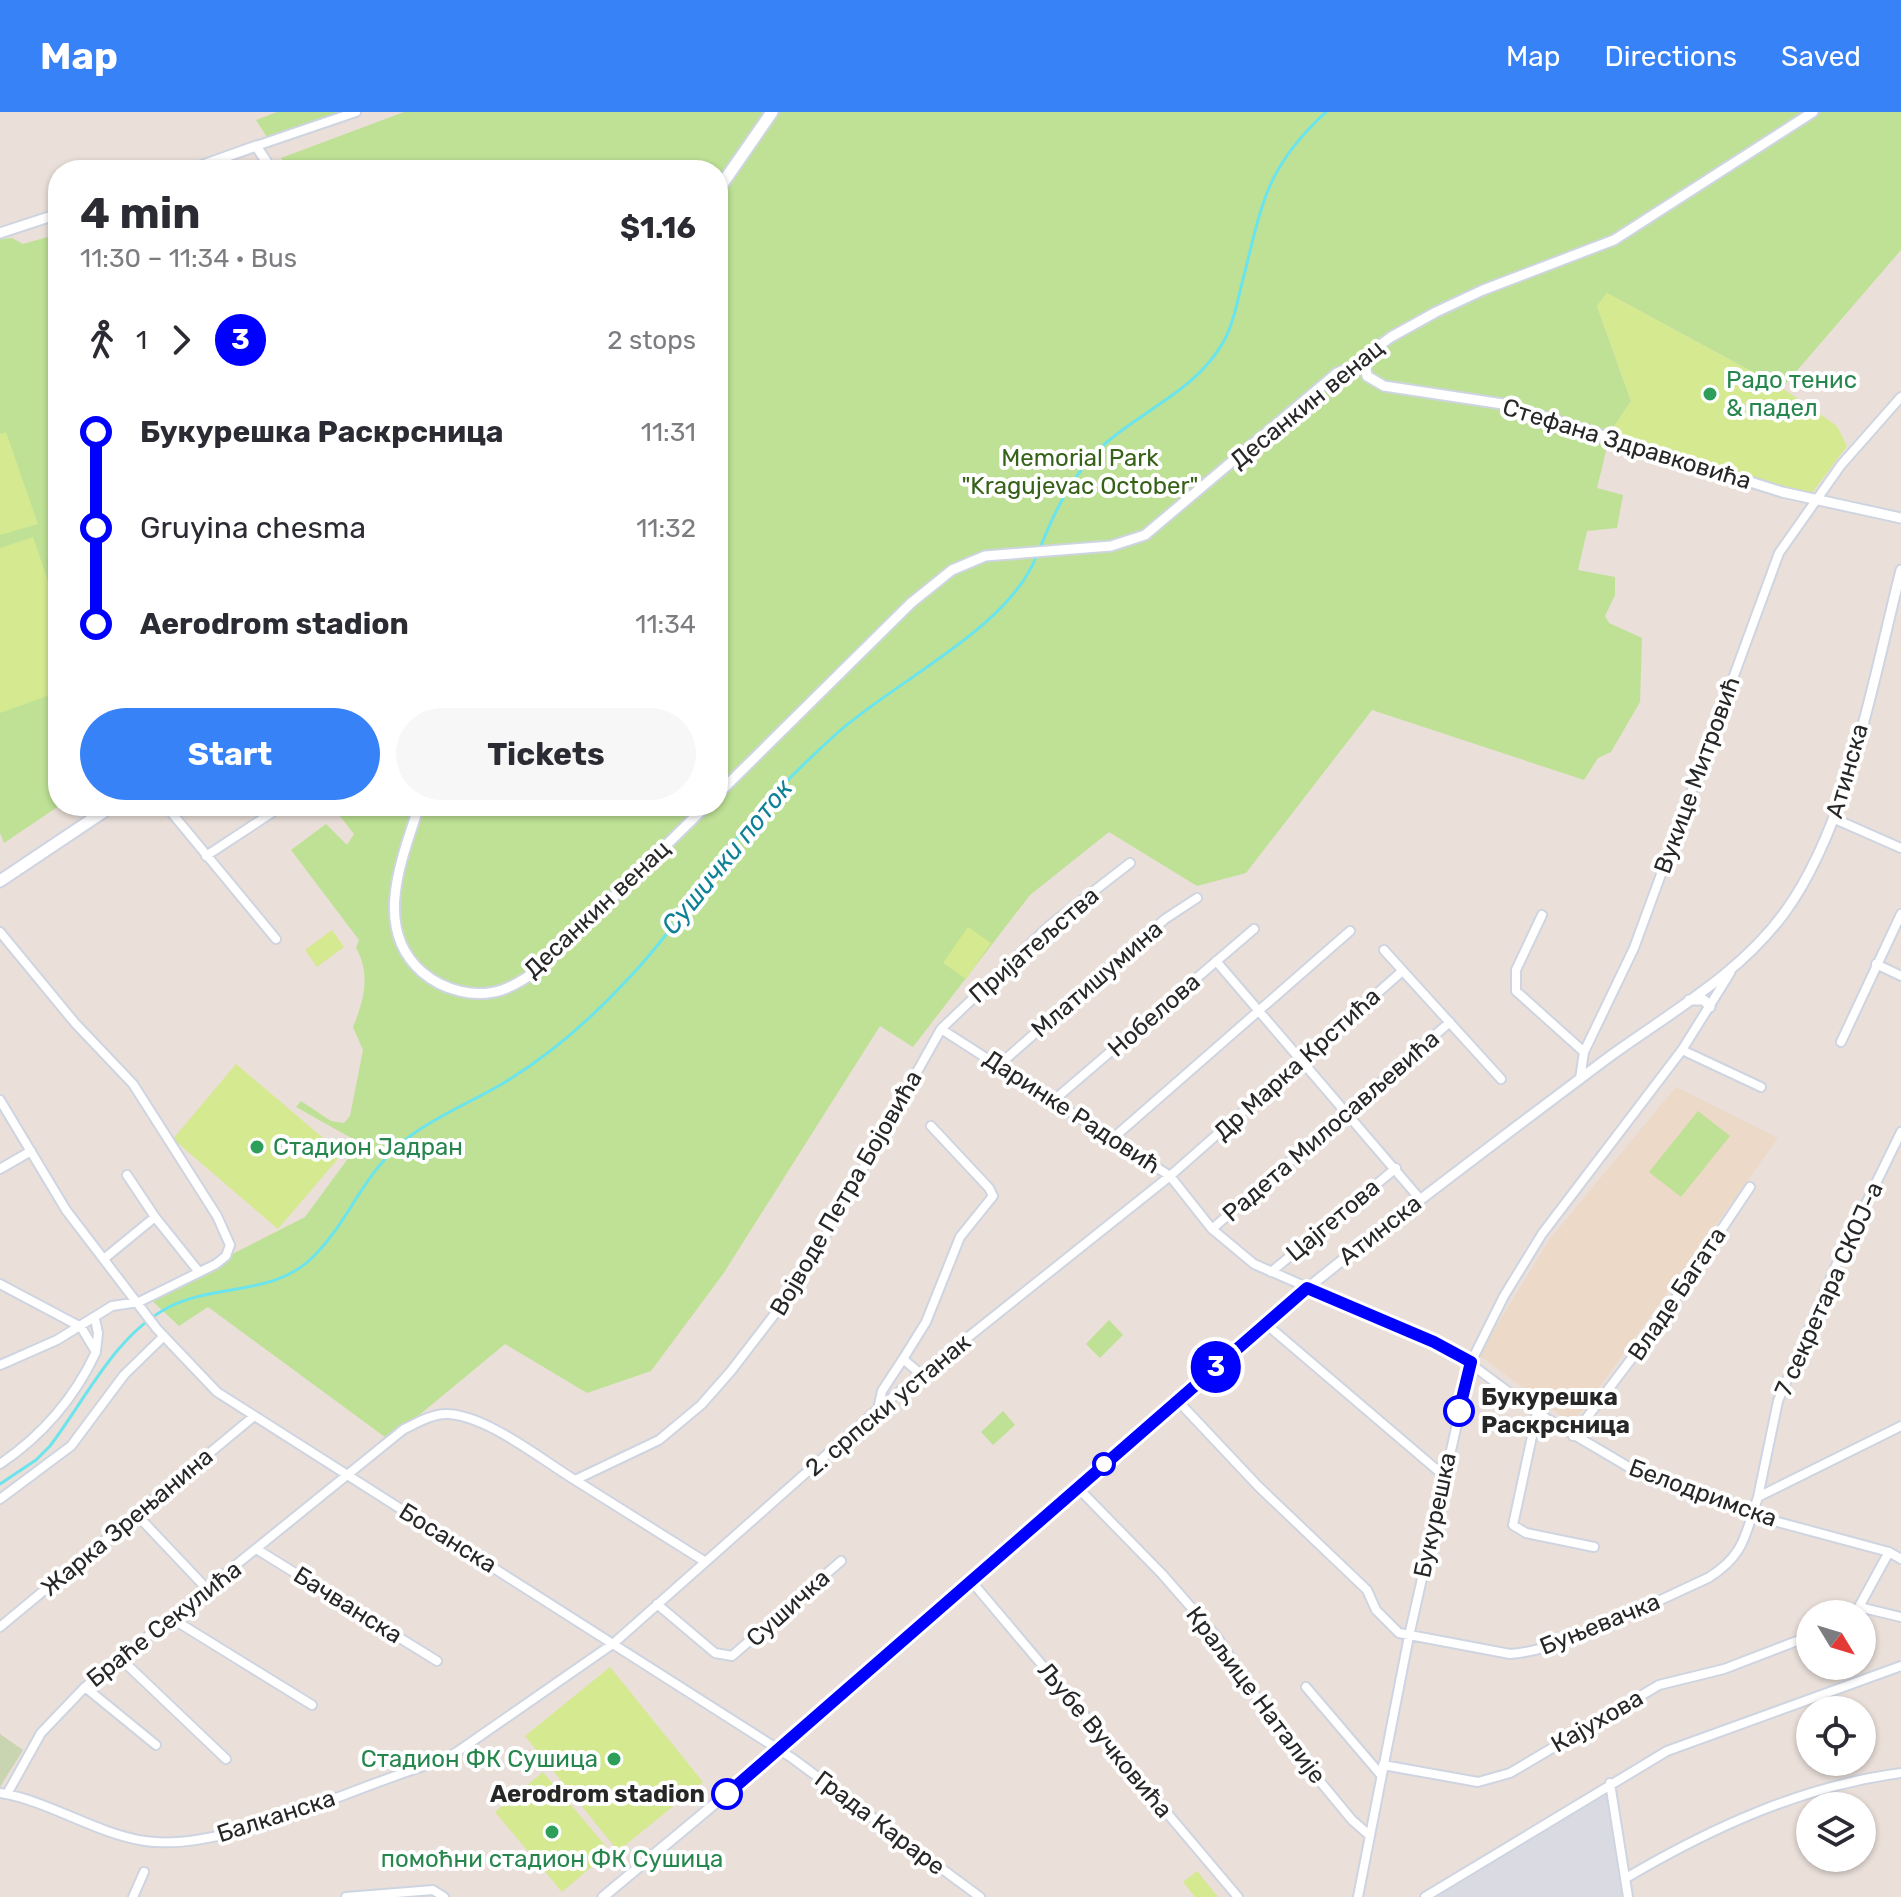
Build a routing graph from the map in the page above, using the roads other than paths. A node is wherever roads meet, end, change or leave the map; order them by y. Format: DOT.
graph roads {
  1 [pos="356,112"];
  2 [pos="772,112"];
  3 [pos="1813,112"];
  4 [pos="256,146"];
  5 [pos="217,160"];
  6 [pos="265,160"];
  7 [pos="728,176"];
  8 [pos="48,217"];
  9 [pos="0,233"];
  10 [pos="1365,362"];
  11 [pos="1901,397"];
  12 [pos="1815,501"];
  13 [pos="1899,519"];
  14 [pos="1901,570"];
  15 [pos="728,784"];
  16 [pos="97,816"];
  17 [pos="174,816"];
  18 [pos="267,816"];
  19 [pos="416,816"];
  20 [pos="696,816"];
  21 [pos="1835,819"];
  22 [pos="1901,848"];
  23 [pos="206,856"];
  24 [pos="1130,863"];
  25 [pos="0,881"];
  26 [pos="1197,898"];
  27 [pos="1901,914"];
  28 [pos="1542,915"];
  29 [pos="1254,929"];
  30 [pos="1350,931"];
  31 [pos="0,932"];
  32 [pos="276,939"];
  33 [pos="1384,950"];
  34 [pos="1216,961"];
  35 [pos="1876,964"];
  36 [pos="1402,970"];
  37 [pos="1730,973"];
  38 [pos="1901,976"];
  39 [pos="1688,1000"];
  40 [pos="1710,1007"];
  41 [pos="1259,1010"];
  42 [pos="1450,1022"];
  43 [pos="941,1029"];
  44 [pos="1841,1042"];
  45 [pos="1682,1050"];
  46 [pos="1584,1052"];
  47 [pos="1302,1060"];
  48 [pos="1000,1064"];
  49 [pos="1501,1079"];
  50 [pos="1580,1079"];
  51 [pos="1761,1087"];
  52 [pos="0,1100"];
  53 [pos="1054,1100"];
  54 [pos="1348,1113"];
  55 [pos="931,1126"];
  56 [pos="1901,1132"];
  57 [pos="1112,1139"];
  58 [pos="31,1151"];
  59 [pos="1396,1168"];
  60 [pos="0,1169"];
  61 [pos="127,1175"];
  62 [pos="1170,1176"];
  63 [pos="1750,1187"];
  64 [pos="1420,1199"];
  65 [pos="155,1217"];
  66 [pos="1212,1229"];
  67 [pos="105,1258"];
  68 [pos="199,1272"];
  69 [pos="1271,1272"];
  70 [pos="0,1284"];
  71 [pos="1307,1288"];
  72 [pos="139,1302"];
  73 [pos="95,1319"];
  74 [pos="1266,1324"];
  75 [pos="81,1327"];
  76 [pos="160,1333"];
  77 [pos="96,1352"];
  78 [pos="903,1359"];
  79 [pos="1471,1362"];
  80 [pos="0,1365"];
  81 [pos="922,1375"];
  82 [pos="1177,1400"];
  83 [pos="878,1409"];
  84 [pos="1537,1413"];
  85 [pos="253,1417"];
  86 [pos="1901,1426"];
  87 [pos="1573,1436"];
  88 [pos="0,1464"];
  89 [pos="347,1475"];
  90 [pos="1443,1475"];
  91 [pos="575,1480"];
  92 [pos="1077,1487"];
  93 [pos="1758,1497"];
  94 [pos="0,1499"];
  95 [pos="137,1515"];
  96 [pos="1752,1515"];
  97 [pos="1594,1547"];
  98 [pos="258,1550"];
  99 [pos="1889,1552"];
  100 [pos="1901,1559"];
  101 [pos="704,1561"];
  102 [pos="841,1561"];
  103 [pos="972,1582"];
  104 [pos="207,1589"];
  105 [pos="1863,1600"];
  106 [pos="657,1604"];
  107 [pos="1876,1614"];
  108 [pos="1901,1617"];
  109 [pos="171,1618"];
  110 [pos="0,1627"];
  111 [pos="1409,1636"];
  112 [pos="1796,1641"];
  113 [pos="614,1643"];
  114 [pos="121,1659"];
  115 [pos="437,1661"];
  116 [pos="1901,1666"];
  117 [pos="85,1687"];
  118 [pos="1306,1687"];
  119 [pos="312,1705"];
  120 [pos="156,1745"];
  121 [pos="780,1750"];
  122 [pos="226,1759"];
  123 [pos="1382,1770"];
  124 [pos="1901,1773"];
  125 [pos="1610,1783"];
  126 [pos="3,1794"];
  127 [pos="1369,1835"];
  128 [pos="144,1872"];
  129 [pos="1626,1878"];
  130 [pos="133,1897"];
  131 [pos="346,1897"];
  132 [pos="444,1897"];
  133 [pos="603,1897"];
  134 [pos="980,1897"];
  135 [pos="1238,1897"];
  136 [pos="1358,1897"];
  137 [pos="1425,1897"];
  138 [pos="1628,1897"];
  1 -- 4 [label="street"];
  2 -- 7 [label="main road"];
  3 -- 10 [label="street, Десанкин венац"];
  4 -- 5 [label="street"];
  4 -- 6 [label="street"];
  8 -- 9 [label="street"];
  10 -- 12 [label="street, Стефана Здравковића"];
  10 -- 15 [label="street, Десанкин венац"];
  11 -- 12 [label="street, Вукице Митровић"];
  12 -- 13 [label="street, Стефана Здравковића"];
  12 -- 46 [label="street, Вукице Митровић"];
  14 -- 21 [label="street, Атинска"];
  16 -- 25 [label="main road"];
  17 -- 23 [label="street"];
  18 -- 23 [label="street"];
  19 -- 20 [label="street, Десанкин венац"];
  21 -- 22 [label="street"];
  21 -- 37 [label="street, Атинска"];
  23 -- 32 [label="street"];
  24 -- 43 [label="street, Пријатељства"];
  26 -- 48 [label="street, Млатишумина"];
  27 -- 35 [label="street"];
  28 -- 46 [label="street"];
  29 -- 34 [label="street, Нобелова"];
  30 -- 41 [label="street"];
  31 -- 68 [label="street"];
  33 -- 36 [label="street, Др Марка Крстића"];
  34 -- 41 [label="street"];
  34 -- 53 [label="street, Нобелова"];
  35 -- 38 [label="street"];
  35 -- 44 [label="street"];
  36 -- 42 [label="street"];
  36 -- 47 [label="street, Др Марка Крстића"];
  37 -- 39 [label="street, Атинска"];
  37 -- 40 [label="street, Букурешка"];
  39 -- 40 [label="street"];
  39 -- 50 [label="street, Атинска"];
  40 -- 45 [label="street, Букурешка"];
  41 -- 47 [label="street"];
  41 -- 57 [label="street"];
  42 -- 49 [label="street"];
  42 -- 54 [label="street, Радета Милосављевића"];
  43 -- 48 [label="street, Даринке Радовић"];
  43 -- 91 [label="street, Војводе Петра Бојовића"];
  45 -- 51 [label="street"];
  45 -- 79 [label="street, Букурешка"];
  46 -- 50 [label="street, Вукице Митровић"];
  47 -- 54 [label="street"];
  47 -- 62 [label="street, Др Марка Крстића"];
  48 -- 53 [label="street, Даринке Радовић"];
  50 -- 64 [label="street, Атинска"];
  52 -- 58 [label="street, Босанска"];
  53 -- 57 [label="street, Даринке Радовић"];
  54 -- 59 [label="street"];
  54 -- 66 [label="street, Радета Милосављевића"];
  55 -- 78 [label="street"];
  56 -- 93 [label="street, 7 секретара СКОЈ-а"];
  57 -- 62 [label="street, Даринке Радовић"];
  58 -- 60 [label="street"];
  58 -- 67 [label="street, Босанска"];
  59 -- 64 [label="street"];
  59 -- 69 [label="street, Цајгетова"];
  61 -- 65 [label="street"];
  62 -- 66 [label="street, Даринке Радовић"];
  62 -- 81 [label="street, 2. српски устанак"];
  63 -- 87 [label="street, Владе Багата"];
  64 -- 71 [label="street, Атинска"];
  65 -- 67 [label="street"];
  65 -- 68 [label="street"];
  66 -- 69 [label="street, Даринке Радовић"];
  67 -- 72 [label="street, Босанска"];
  68 -- 72 [label="street"];
  69 -- 71 [label="street, Даринке Радовић"];
  70 -- 75 [label="street"];
  71 -- 74 [label="street, Атинска"];
  71 -- 79 [label="street, Белодримска"];
  72 -- 73 [label="street"];
  72 -- 76 [label="street, Босанска"];
  73 -- 75 [label="street"];
  73 -- 77 [label="street"];
  74 -- 82 [label="street, Атинска"];
  74 -- 90 [label="street"];
  75 -- 77 [label="street"];
  75 -- 80 [label="street"];
  76 -- 85 [label="street, Босанска"];
  76 -- 94 [label="street"];
  77 -- 88 [label="street"];
  78 -- 81 [label="street"];
  78 -- 83 [label="street"];
  79 -- 84 [label="street, Белодримска"];
  79 -- 90 [label="street, Букурешка"];
  81 -- 83 [label="street, 2. српски устанак"];
  82 -- 92 [label="street, Атинска"];
  82 -- 111 [label="street"];
  83 -- 101 [label="street, 2. српски устанак"];
  84 -- 87 [label="street, Белодримска"];
  84 -- 97 [label="street"];
  85 -- 89 [label="street, Босанска"];
  85 -- 95 [label="street, Жарка Зрењанина"];
  86 -- 93 [label="street"];
  87 -- 96 [label="street, Белодримска"];
  89 -- 91 [label="street"];
  89 -- 98 [label="street, Браће Секулића"];
  89 -- 113 [label="street, Босанска"];
  90 -- 111 [label="street, Букурешка"];
  91 -- 101 [label="street"];
  92 -- 103 [label="street, Атинска"];
  92 -- 127 [label="street, Краљице Наталије"];
  93 -- 96 [label="street, 7 секретара СКОЈ-а"];
  95 -- 104 [label="street"];
  95 -- 110 [label="street, Жарка Зрењанина"];
  96 -- 99 [label="street, Белодримска"];
  96 -- 111 [label="street, Буњевачка"];
  98 -- 104 [label="street, Браће Секулића"];
  98 -- 115 [label="street, Бачванска"];
  99 -- 100 [label="street, Белодримска"];
  99 -- 105 [label="street"];
  101 -- 106 [label="street, 2. српски устанак"];
  102 -- 106 [label="street, Сушичка"];
  103 -- 121 [label="street, Атинска"];
  103 -- 135 [label="street, Љубе Вучковића"];
  104 -- 109 [label="street, Браће Секулића"];
  106 -- 113 [label="street, 2. српски устанак"];
  107 -- 108 [label="street"];
  109 -- 114 [label="street, Браће Секулића"];
  109 -- 119 [label="street"];
  111 -- 123 [label="street, Букурешка"];
  112 -- 123 [label="street, Кајухова"];
  113 -- 121 [label="street, Босанска"];
  113 -- 126 [label="street, Балканска"];
  114 -- 117 [label="street, Браће Секулића"];
  114 -- 122 [label="street"];
  116 -- 125 [label="street"];
  117 -- 120 [label="street"];
  117 -- 126 [label="street, Браће Секулића"];
  118 -- 123 [label="street"];
  121 -- 133 [label="street, Атинска"];
  121 -- 134 [label="street, Града Караре"];
  123 -- 127 [label="street, Букурешка"];
  124 -- 129 [label="street"];
  125 -- 129 [label="street"];
  125 -- 137 [label="street"];
  127 -- 136 [label="street, Букурешка"];
  128 -- 130 [label="street"];
  129 -- 138 [label="street"];
  131 -- 132 [label="street"];
}
